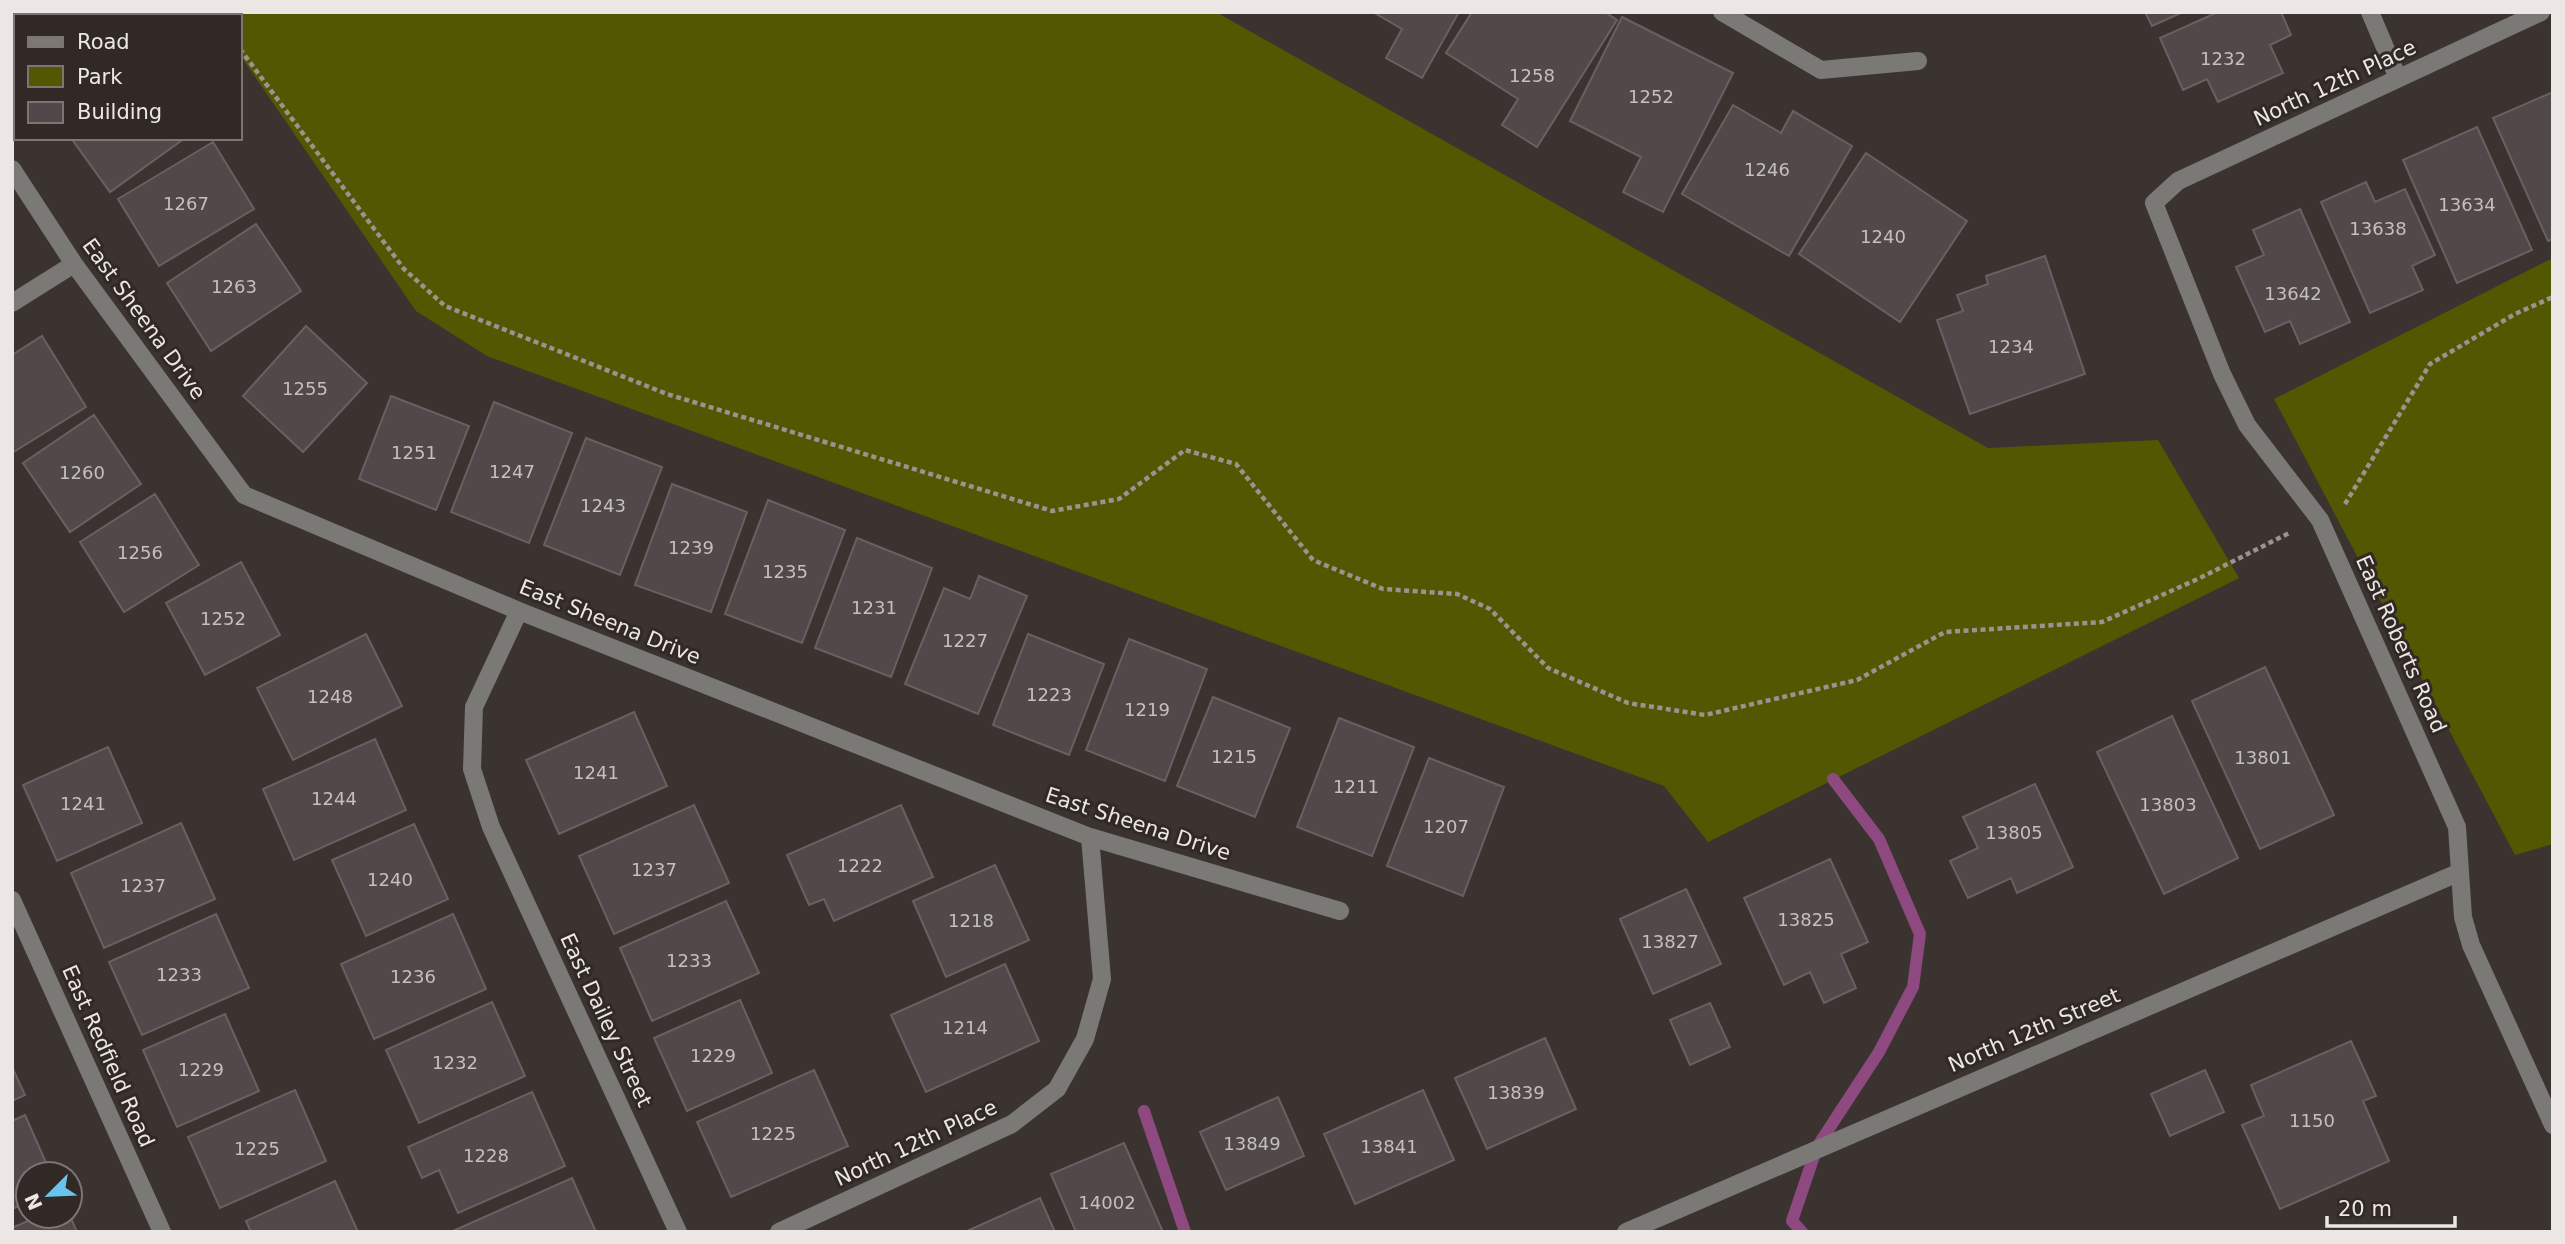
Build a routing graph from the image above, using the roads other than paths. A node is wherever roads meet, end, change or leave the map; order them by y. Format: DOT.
graph roads {
  1 [pos="1722,12"];
  2 [pos="2370,12"];
  3 [pos="2541,12"];
  4 [pos="1918,61"];
  5 [pos="2398,78"];
  6 [pos="12,169"];
  7 [pos="2154,203"];
  8 [pos="74,264"];
  9 [pos="12,303"];
  10 [pos="519,611"];
  11 [pos="1090,837"];
  12 [pos="2460,872"];
  13 [pos="12,900"];
  14 [pos="1340,911"];
  15 [pos="2553,1125"];
  16 [pos="162,1232"];
  17 [pos="678,1232"];
  18 [pos="779,1232"];
  19 [pos="1626,1232"];
  1 -- 4 [label="street"];
  2 -- 5 [label="street"];
  3 -- 5 [label="street, North 12th Place"];
  5 -- 7 [label="street, North 12th Place"];
  6 -- 8 [label="street, East Sheena Drive"];
  7 -- 12 [label="street, East Roberts Road"];
  8 -- 9 [label="street"];
  8 -- 10 [label="street, East Sheena Drive"];
  10 -- 11 [label="street, East Sheena Drive"];
  10 -- 17 [label="street, East Dailey Street"];
  11 -- 14 [label="street, East Sheena Drive"];
  11 -- 18 [label="street, North 12th Place"];
  12 -- 15 [label="street, East Roberts Road"];
  12 -- 19 [label="street, North 12th Street"];
  13 -- 16 [label="street, East Redfield Road"];
}
